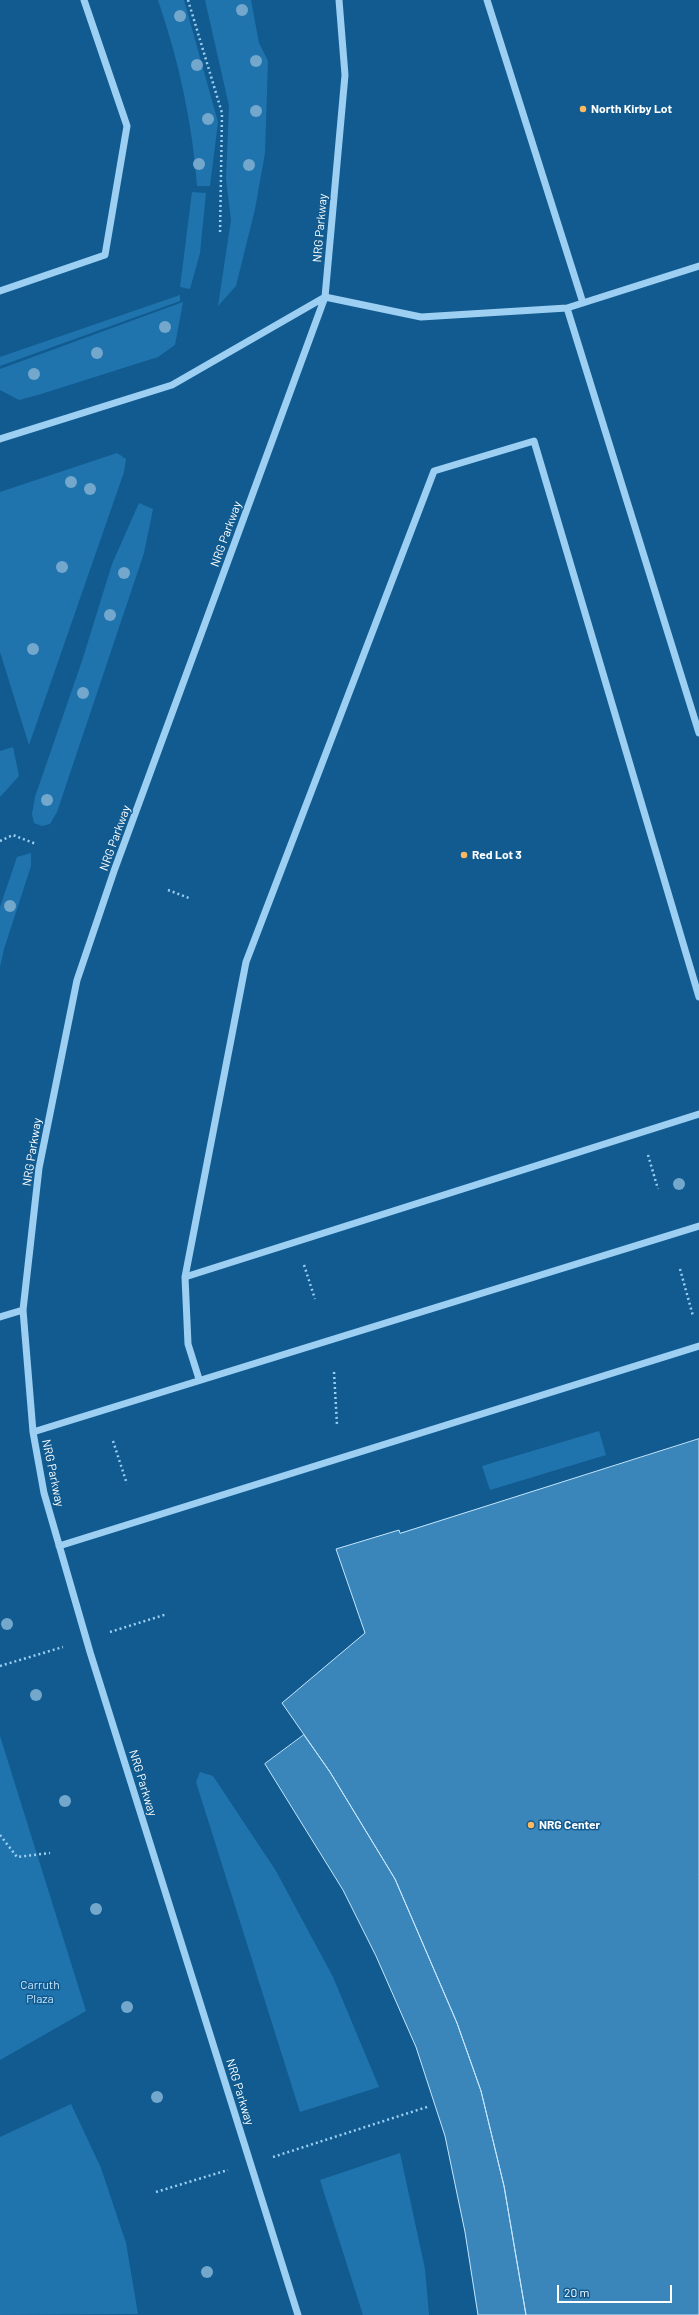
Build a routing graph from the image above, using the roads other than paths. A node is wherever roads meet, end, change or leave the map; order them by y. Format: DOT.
graph roads {
  1 [pos="84,0"];
  2 [pos="339,0"];
  3 [pos="487,0"];
  4 [pos="699,266"];
  5 [pos="0,291"];
  6 [pos="325,297"];
  7 [pos="583,303"];
  8 [pos="567,308"];
  9 [pos="0,438"];
  10 [pos="699,733"];
  11 [pos="699,997"];
  12 [pos="699,1114"];
  13 [pos="699,1226"];
  14 [pos="185,1277"];
  15 [pos="22,1310"];
  16 [pos="0,1317"];
  17 [pos="699,1346"];
  18 [pos="198,1379"];
  19 [pos="33,1432"];
  20 [pos="59,1546"];
  21 [pos="298,2315"];
  1 -- 5 [label="lane"];
  2 -- 6 [label="lane, NRG Parkway"];
  3 -- 7 [label="lane"];
  4 -- 7 [label="lane"];
  6 -- 8 [label="lane"];
  6 -- 9 [label="lane"];
  6 -- 15 [label="lane, NRG Parkway"];
  7 -- 8 [label="lane"];
  8 -- 10 [label="lane"];
  11 -- 14 [label="lane"];
  12 -- 14 [label="lane"];
  13 -- 18 [label="lane"];
  14 -- 18 [label="lane"];
  15 -- 16 [label="lane"];
  15 -- 19 [label="lane, NRG Parkway"];
  17 -- 20 [label="lane"];
  18 -- 19 [label="lane"];
  19 -- 20 [label="lane, NRG Parkway"];
  20 -- 21 [label="lane, NRG Parkway"];
}
